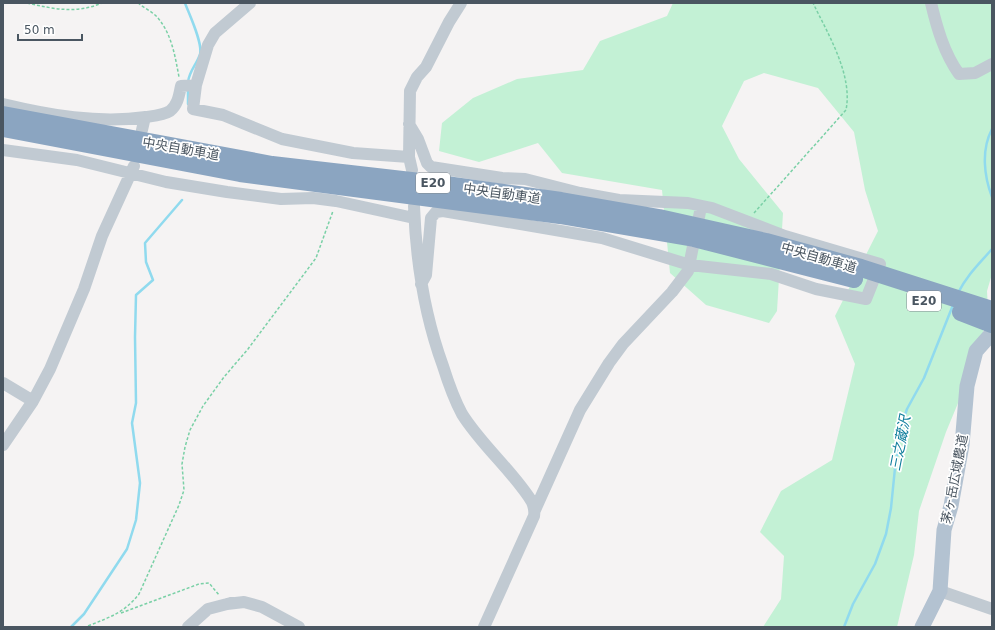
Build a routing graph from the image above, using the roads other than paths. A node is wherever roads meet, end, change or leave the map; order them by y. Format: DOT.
graph roads {
  1 [pos="250,3"];
  2 [pos="461,3"];
  3 [pos="931,3"];
  4 [pos="992,64"];
  5 [pos="196,85"];
  6 [pos="3,104"];
  7 [pos="3,115"];
  8 [pos="145,117"];
  9 [pos="409,124"];
  10 [pos="3,128"];
  11 [pos="142,130"];
  12 [pos="3,150"];
  13 [pos="409,157"];
  14 [pos="132,168"];
  15 [pos="412,170"];
  16 [pos="414,206"];
  17 [pos="700,210"];
  18 [pos="414,218"];
  19 [pos="690,262"];
  20 [pos="858,274"];
  21 [pos="421,284"];
  22 [pos="992,310"];
  23 [pos="992,324"];
  24 [pos="992,333"];
  25 [pos="3,384"];
  26 [pos="33,401"];
  27 [pos="3,445"];
  28 [pos="535,510"];
  29 [pos="940,591"];
  30 [pos="992,609"];
  31 [pos="188,627"];
  32 [pos="299,627"];
  33 [pos="484,627"];
  34 [pos="922,627"];
  1 -- 5 [label="street"];
  2 -- 9 [label="street"];
  3 -- 4 [label="street"];
  5 -- 8 [label="street"];
  5 -- 13 [label="street"];
  6 -- 8 [label="street"];
  7 -- 20 [label="highway, 中央自動車道 / E20"];
  8 -- 11 [label="street"];
  9 -- 13 [label="street"];
  9 -- 17 [label="street"];
  10 -- 20 [label="highway, 中央自動車道 / E20"];
  12 -- 14 [label="street"];
  13 -- 15 [label="street"];
  14 -- 18 [label="street"];
  14 -- 26 [label="street"];
  16 -- 18 [label="street"];
  17 -- 19 [label="street"];
  17 -- 19 [label="street"];
  18 -- 21 [label="street"];
  19 -- 21 [label="street"];
  19 -- 28 [label="street"];
  20 -- 22 [label="highway, 中央自動車道 / E20"];
  20 -- 23 [label="highway, 中央自動車道 / E20"];
  21 -- 28 [label="street"];
  24 -- 29 [label="main road, 茅ヶ岳広域農道"];
  25 -- 26 [label="street"];
  26 -- 27 [label="street"];
  28 -- 33 [label="street"];
  29 -- 30 [label="street"];
  29 -- 34 [label="main road, 茅ヶ岳広域農道"];
  31 -- 32 [label="street"];
}
